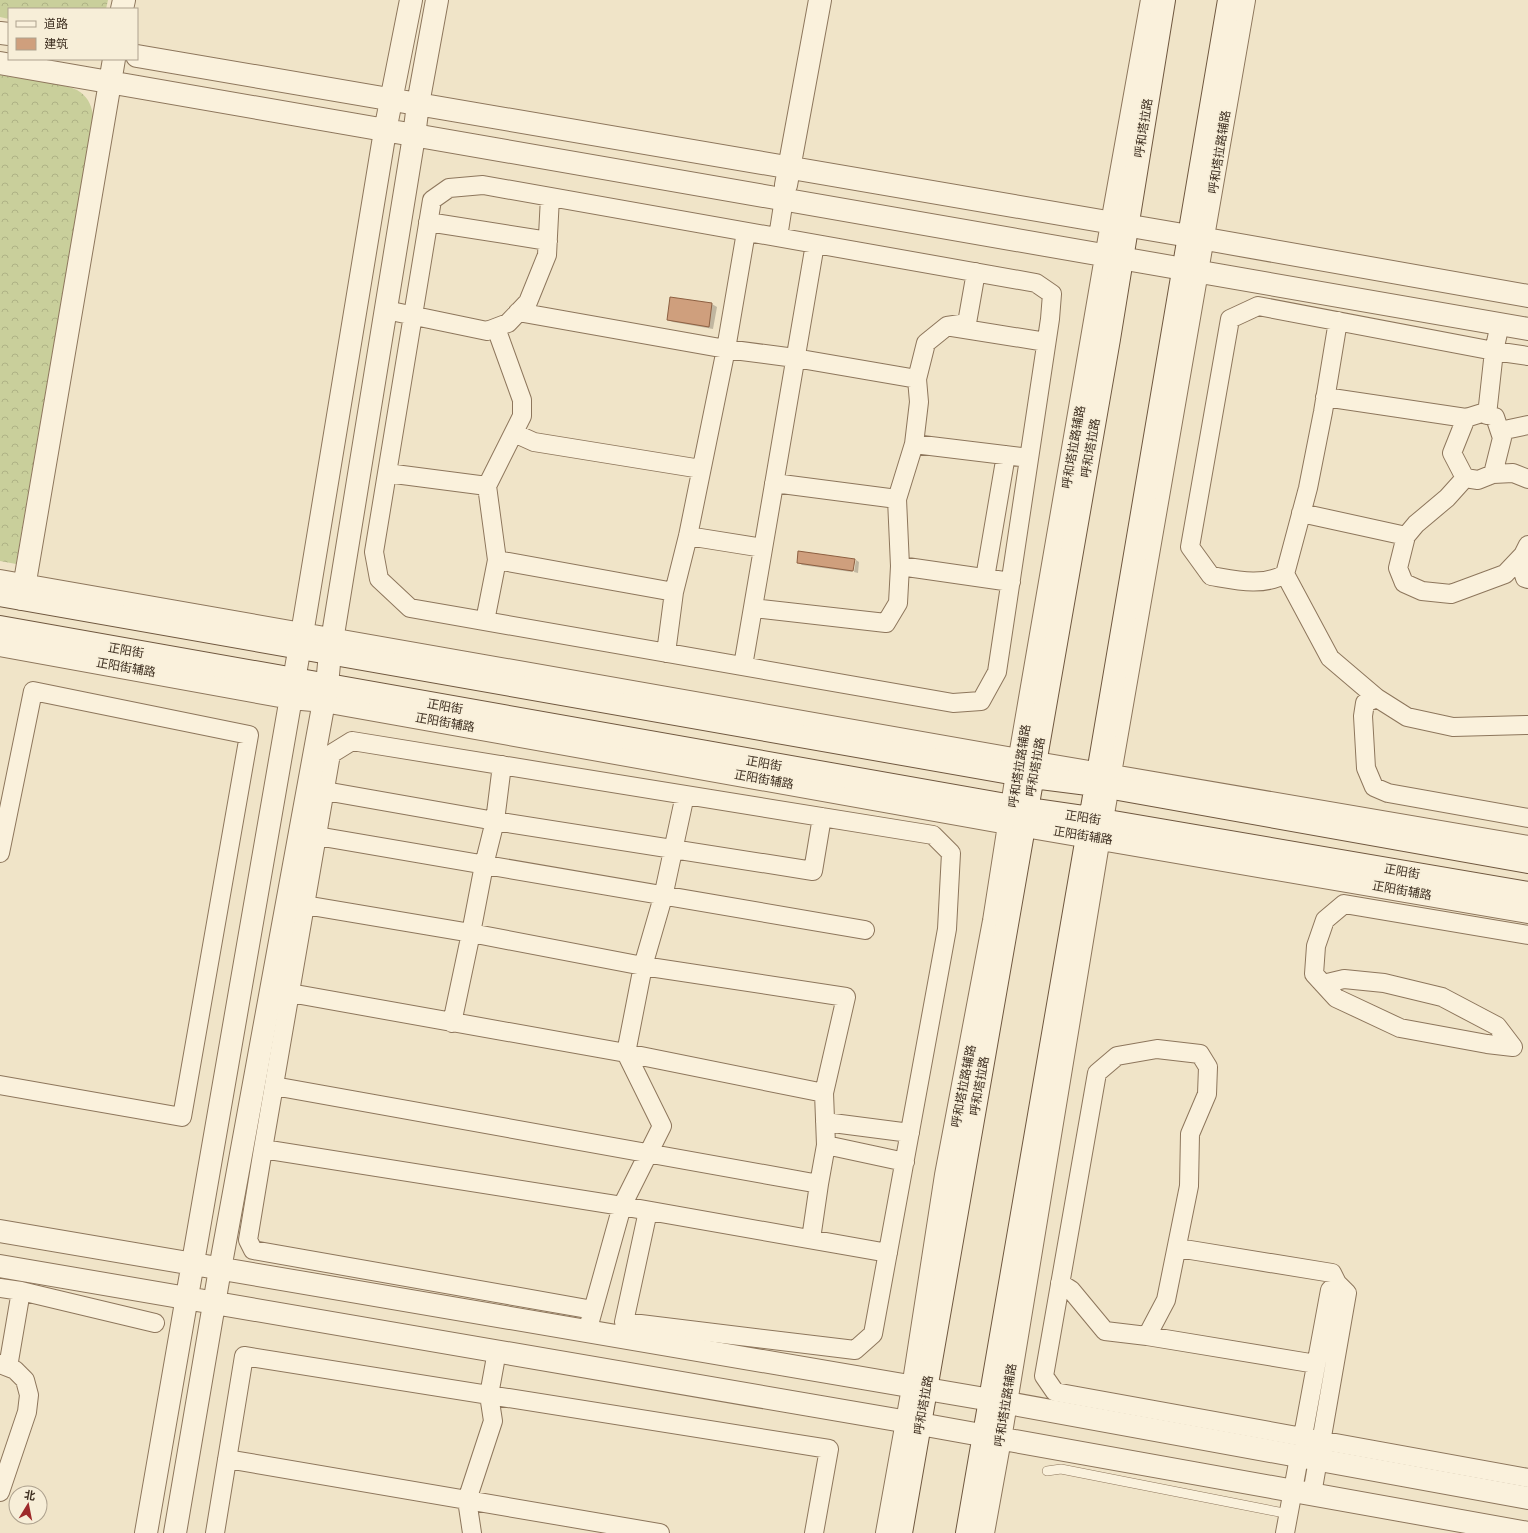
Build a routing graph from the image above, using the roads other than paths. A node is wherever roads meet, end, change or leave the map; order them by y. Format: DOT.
graph roads {
  1 [pos="411,0"];
  2 [pos="437,0"];
  3 [pos="820,0"];
  4 [pos="1152,0"];
  5 [pos="1164,0"];
  6 [pos="1229,0"];
  7 [pos="1244,0"];
  8 [pos="138,56"];
  9 [pos="114,60"];
  10 [pos="0,63"];
  11 [pos="110,83"];
  12 [pos="392,100"];
  13 [pos="418,104"];
  14 [pos="385,131"];
  15 [pos="414,136"];
  16 [pos="787,185"];
  17 [pos="550,197"];
  18 [pos="428,222"];
  19 [pos="1120,224"];
  20 [pos="746,232"];
  21 [pos="778,237"];
  22 [pos="1197,237"];
  23 [pos="548,242"];
  24 [pos="815,244"];
  25 [pos="1114,258"];
  26 [pos="1190,270"];
  27 [pos="976,272"];
  28 [pos="1528,296"];
  29 [pos="386,310"];
  30 [pos="518,312"];
  31 [pos="413,315"];
  32 [pos="1338,321"];
  33 [pos="1500,324"];
  34 [pos="947,326"];
  35 [pos="496,328"];
  36 [pos="1528,329"];
  37 [pos="1046,342"];
  38 [pos="726,349"];
  39 [pos="1494,351"];
  40 [pos="1528,356"];
  41 [pos="795,358"];
  42 [pos="917,379"];
  43 [pos="1325,397"];
  44 [pos="1488,415"];
  45 [pos="1466,418"];
  46 [pos="1528,425"];
  47 [pos="1500,431"];
  48 [pos="514,433"];
  49 [pos="914,444"];
  50 [pos="1006,455"];
  51 [pos="1029,458"];
  52 [pos="701,468"];
  53 [pos="387,472"];
  54 [pos="1493,474"];
  55 [pos="1465,478"];
  56 [pos="1528,479"];
  57 [pos="774,483"];
  58 [pos="487,486"];
  59 [pos="897,499"];
  60 [pos="1301,513"];
  61 [pos="688,536"];
  62 [pos="1406,536"];
  63 [pos="763,548"];
  64 [pos="1524,552"];
  65 [pos="497,560"];
  66 [pos="900,566"];
  67 [pos="1285,574"];
  68 [pos="985,578"];
  69 [pos="1528,579"];
  70 [pos="0,581"];
  71 [pos="1011,582"];
  72 [pos="23,592"];
  73 [pos="674,592"];
  74 [pos="0,595"];
  75 [pos="753,608"];
  76 [pos="485,621"];
  77 [pos="0,628"];
  78 [pos="301,641"];
  79 [pos="0,644"];
  80 [pos="331,646"];
  81 [pos="666,653"];
  82 [pos="743,666"];
  83 [pos="293,689"];
  84 [pos="325,693"];
  85 [pos="1377,698"];
  86 [pos="1528,725"];
  87 [pos="502,765"];
  88 [pos="1026,769"];
  89 [pos="1103,780"];
  90 [pos="325,791"];
  91 [pos="685,795"];
  92 [pos="1019,816"];
  93 [pos="822,817"];
  94 [pos="1528,818"];
  95 [pos="495,821"];
  96 [pos="1095,828"];
  97 [pos="317,836"];
  98 [pos="1528,847"];
  99 [pos="673,848"];
  100 [pos="0,853"];
  101 [pos="1528,862"];
  102 [pos="484,865"];
  103 [pos="1528,893"];
  104 [pos="663,896"];
  105 [pos="305,905"];
  106 [pos="1528,912"];
  107 [pos="865,930"];
  108 [pos="471,933"];
  109 [pos="1528,935"];
  110 [pos="643,966"];
  111 [pos="1323,984"];
  112 [pos="290,993"];
  113 [pos="452,1023"];
  114 [pos="1521,1046"];
  115 [pos="626,1053"];
  116 [pos="0,1085"];
  117 [pos="274,1086"];
  118 [pos="824,1093"];
  119 [pos="825,1122"];
  120 [pos="910,1133"];
  121 [pos="826,1145"];
  122 [pos="263,1149"];
  123 [pos="648,1153"];
  124 [pos="905,1162"];
  125 [pos="819,1184"];
  126 [pos="622,1206"];
  127 [pos="648,1211"];
  128 [pos="0,1231"];
  129 [pos="810,1239"];
  130 [pos="1178,1248"];
  131 [pos="888,1253"];
  132 [pos="194,1264"];
  133 [pos="0,1266"];
  134 [pos="220,1269"];
  135 [pos="1060,1283"];
  136 [pos="1337,1283"];
  137 [pos="0,1288"];
  138 [pos="21,1291"];
  139 [pos="187,1298"];
  140 [pos="214,1303"];
  141 [pos="593,1310"];
  142 [pos="155,1323"];
  143 [pos="622,1329"];
  144 [pos="588,1332"];
  145 [pos="1147,1336"];
  146 [pos="497,1351"];
  147 [pos="1316,1364"];
  148 [pos="4,1365"];
  149 [pos="920,1389"];
  150 [pos="489,1395"];
  151 [pos="998,1402"];
  152 [pos="913,1423"];
  153 [pos="992,1437"];
  154 [pos="1310,1448"];
  155 [pos="227,1459"];
  156 [pos="1046,1471"];
  157 [pos="1528,1478"];
  158 [pos="1,1487"];
  159 [pos="1303,1493"];
  160 [pos="1528,1498"];
  161 [pos="467,1500"];
  162 [pos="1289,1514"];
  163 [pos="146,1533"];
  164 [pos="175,1533"];
  165 [pos="215,1533"];
  166 [pos="472,1533"];
  167 [pos="660,1533"];
  168 [pos="814,1533"];
  169 [pos="887,1533"];
  170 [pos="900,1533"];
  171 [pos="967,1533"];
  172 [pos="983,1533"];
  173 [pos="1286,1533"];
  174 [pos="1528,1533"];
  1 -- 12 [label="street"];
  2 -- 13 [label="street"];
  3 -- 16 [label="street"];
  4 -- 19 [label="street"];
  5 -- 19 [label="street, 呼和塔拉路"];
  6 -- 22 [label="street"];
  7 -- 22 [label="street, 呼和塔拉路辅路"];
  8 -- 12 [label="street"];
  9 -- 11 [label="street"];
  10 -- 11 [label="street"];
  11 -- 14 [label="street"];
  11 -- 72 [label="street"];
  12 -- 13 [label="street"];
  12 -- 14 [label="street"];
  13 -- 15 [label="street"];
  13 -- 16 [label="street"];
  14 -- 15 [label="street"];
  14 -- 78 [label="street"];
  15 -- 16 [label="street"];
  15 -- 29 [label="street"];
  16 -- 19 [label="street"];
  16 -- 21 [label="street"];
  16 -- 25 [label="street"];
  17 -- 18 [label="street"];
  17 -- 20 [label="street"];
  17 -- 23 [label="street"];
  18 -- 23 [label="street"];
  18 -- 31 [label="street"];
  19 -- 22 [label="street"];
  19 -- 25 [label="street, 呼和塔拉路"];
  20 -- 21 [label="street"];
  20 -- 38 [label="street"];
  21 -- 24 [label="street"];
  22 -- 26 [label="street"];
  22 -- 28 [label="street"];
  23 -- 30 [label="street"];
  24 -- 27 [label="street"];
  24 -- 41 [label="street"];
  25 -- 26 [label="street"];
  25 -- 88 [label="street, 呼和塔拉路"];
  26 -- 33 [label="street"];
  26 -- 89 [label="street"];
  27 -- 34 [label="street"];
  27 -- 37 [label="street"];
  29 -- 31 [label="street"];
  29 -- 80 [label="street"];
  30 -- 35 [label="street"];
  30 -- 38 [label="street"];
  31 -- 35 [label="street"];
  31 -- 53 [label="street"];
  32 -- 39 [label="street"];
  32 -- 43 [label="street"];
  32 -- 67 [label="street"];
  33 -- 36 [label="street"];
  33 -- 39 [label="street"];
  34 -- 37 [label="street"];
  34 -- 42 [label="street"];
  35 -- 48 [label="street"];
  37 -- 51 [label="street"];
  38 -- 41 [label="street"];
  38 -- 52 [label="street"];
  39 -- 40 [label="street"];
  39 -- 44 [label="street"];
  41 -- 42 [label="street"];
  41 -- 57 [label="street"];
  42 -- 49 [label="street"];
  43 -- 45 [label="street"];
  43 -- 60 [label="street"];
  44 -- 45 [label="street"];
  44 -- 47 [label="street"];
  45 -- 55 [label="street"];
  46 -- 47 [label="street"];
  47 -- 54 [label="street"];
  48 -- 52 [label="street"];
  48 -- 58 [label="street"];
  49 -- 50 [label="street"];
  49 -- 59 [label="street"];
  50 -- 51 [label="street"];
  50 -- 68 [label="street"];
  51 -- 71 [label="street"];
  52 -- 61 [label="street"];
  53 -- 58 [label="street"];
  53 -- 76 [label="street"];
  54 -- 55 [label="street"];
  54 -- 56 [label="street"];
  55 -- 62 [label="street"];
  57 -- 59 [label="street"];
  57 -- 63 [label="street"];
  58 -- 65 [label="street"];
  59 -- 66 [label="street"];
  60 -- 62 [label="street"];
  60 -- 67 [label="street"];
  61 -- 63 [label="street"];
  61 -- 73 [label="street"];
  62 -- 64 [label="street"];
  63 -- 75 [label="street"];
  64 -- 69 [label="street"];
  65 -- 73 [label="street"];
  65 -- 76 [label="street"];
  66 -- 68 [label="street"];
  66 -- 75 [label="street"];
  67 -- 85 [label="street"];
  68 -- 71 [label="street"];
  70 -- 72 [label="street"];
  71 -- 82 [label="street"];
  72 -- 74 [label="street"];
  72 -- 78 [label="street"];
  73 -- 81 [label="street"];
  75 -- 82 [label="street"];
  76 -- 81 [label="street"];
  77 -- 83 [label="street, 正阳街"];
  78 -- 80 [label="street"];
  78 -- 83 [label="street"];
  79 -- 83 [label="street, 正阳街辅路"];
  80 -- 84 [label="street"];
  80 -- 88 [label="street"];
  81 -- 82 [label="street"];
  83 -- 84 [label="street, 正阳街"];
  83 -- 132 [label="street"];
  84 -- 92 [label="street, 正阳街"];
  84 -- 134 [label="street"];
  85 -- 86 [label="street"];
  85 -- 94 [label="street"];
  87 -- 90 [label="street"];
  87 -- 91 [label="street"];
  87 -- 95 [label="street"];
  88 -- 89 [label="street"];
  88 -- 92 [label="street, 呼和塔拉路辅路"];
  89 -- 96 [label="street"];
  89 -- 98 [label="street"];
  89 -- 101 [label="street"];
  90 -- 95 [label="street"];
  90 -- 97 [label="street"];
  91 -- 93 [label="street"];
  91 -- 99 [label="street"];
  92 -- 96 [label="street, 正阳街"];
  92 -- 149 [label="street, 呼和塔拉路"];
  93 -- 99 [label="street"];
  93 -- 120 [label="street"];
  95 -- 99 [label="street"];
  95 -- 102 [label="street"];
  96 -- 103 [label="street, 正阳街"];
  96 -- 106 [label="street, 正阳街辅路"];
  96 -- 151 [label="street"];
  97 -- 102 [label="street"];
  97 -- 105 [label="street"];
  99 -- 104 [label="street"];
  100 -- 116 [label="street"];
  102 -- 104 [label="street"];
  102 -- 108 [label="street"];
  104 -- 107 [label="street"];
  104 -- 110 [label="street"];
  105 -- 108 [label="street"];
  105 -- 112 [label="street"];
  108 -- 110 [label="street"];
  108 -- 113 [label="street"];
  109 -- 111 [label="street"];
  110 -- 115 [label="street"];
  110 -- 118 [label="street"];
  111 -- 114 [label="street"];
  111 -- 114 [label="street"];
  112 -- 113 [label="street"];
  112 -- 117 [label="street"];
  113 -- 115 [label="street"];
  115 -- 118 [label="street"];
  115 -- 123 [label="street"];
  117 -- 122 [label="street"];
  117 -- 123 [label="street"];
  118 -- 119 [label="street"];
  119 -- 120 [label="street"];
  119 -- 121 [label="street"];
  120 -- 124 [label="street"];
  121 -- 124 [label="street"];
  121 -- 125 [label="street"];
  122 -- 126 [label="street"];
  122 -- 141 [label="street"];
  123 -- 125 [label="street"];
  123 -- 126 [label="street"];
  124 -- 131 [label="street"];
  125 -- 129 [label="street"];
  126 -- 127 [label="street"];
  126 -- 141 [label="street"];
  127 -- 129 [label="street"];
  127 -- 143 [label="street"];
  128 -- 132 [label="street"];
  129 -- 131 [label="street"];
  130 -- 135 [label="street"];
  130 -- 136 [label="street"];
  130 -- 145 [label="street"];
  131 -- 143 [label="street"];
  132 -- 134 [label="street"];
  132 -- 139 [label="street"];
  133 -- 139 [label="street"];
  134 -- 140 [label="street"];
  134 -- 144 [label="street"];
  135 -- 145 [label="street"];
  135 -- 154 [label="street"];
  136 -- 147 [label="street"];
  136 -- 154 [label="street"];
  137 -- 138 [label="street"];
  138 -- 142 [label="street"];
  138 -- 148 [label="street"];
  139 -- 140 [label="street"];
  139 -- 163 [label="street"];
  140 -- 146 [label="street"];
  140 -- 164 [label="street"];
  141 -- 144 [label="street"];
  143 -- 144 [label="street"];
  143 -- 149 [label="street"];
  145 -- 147 [label="street"];
  146 -- 150 [label="street"];
  146 -- 152 [label="street"];
  147 -- 154 [label="street"];
  148 -- 158 [label="street"];
  149 -- 151 [label="street"];
  149 -- 152 [label="street, 呼和塔拉路"];
  150 -- 155 [label="street"];
  150 -- 161 [label="street"];
  150 -- 168 [label="street"];
  151 -- 153 [label="street"];
  151 -- 154 [label="street"];
  152 -- 153 [label="street"];
  152 -- 169 [label="street"];
  152 -- 170 [label="street, 呼和塔拉路"];
  153 -- 159 [label="street"];
  153 -- 171 [label="street"];
  153 -- 172 [label="street, 呼和塔拉路辅路"];
  154 -- 157 [label="street"];
  154 -- 159 [label="street"];
  154 -- 160 [label="street"];
  155 -- 161 [label="street"];
  155 -- 165 [label="street"];
  156 -- 162 [label="lane"];
  159 -- 162 [label="street"];
  159 -- 174 [label="street"];
  161 -- 166 [label="street"];
  161 -- 167 [label="street"];
  162 -- 173 [label="street"];
}
